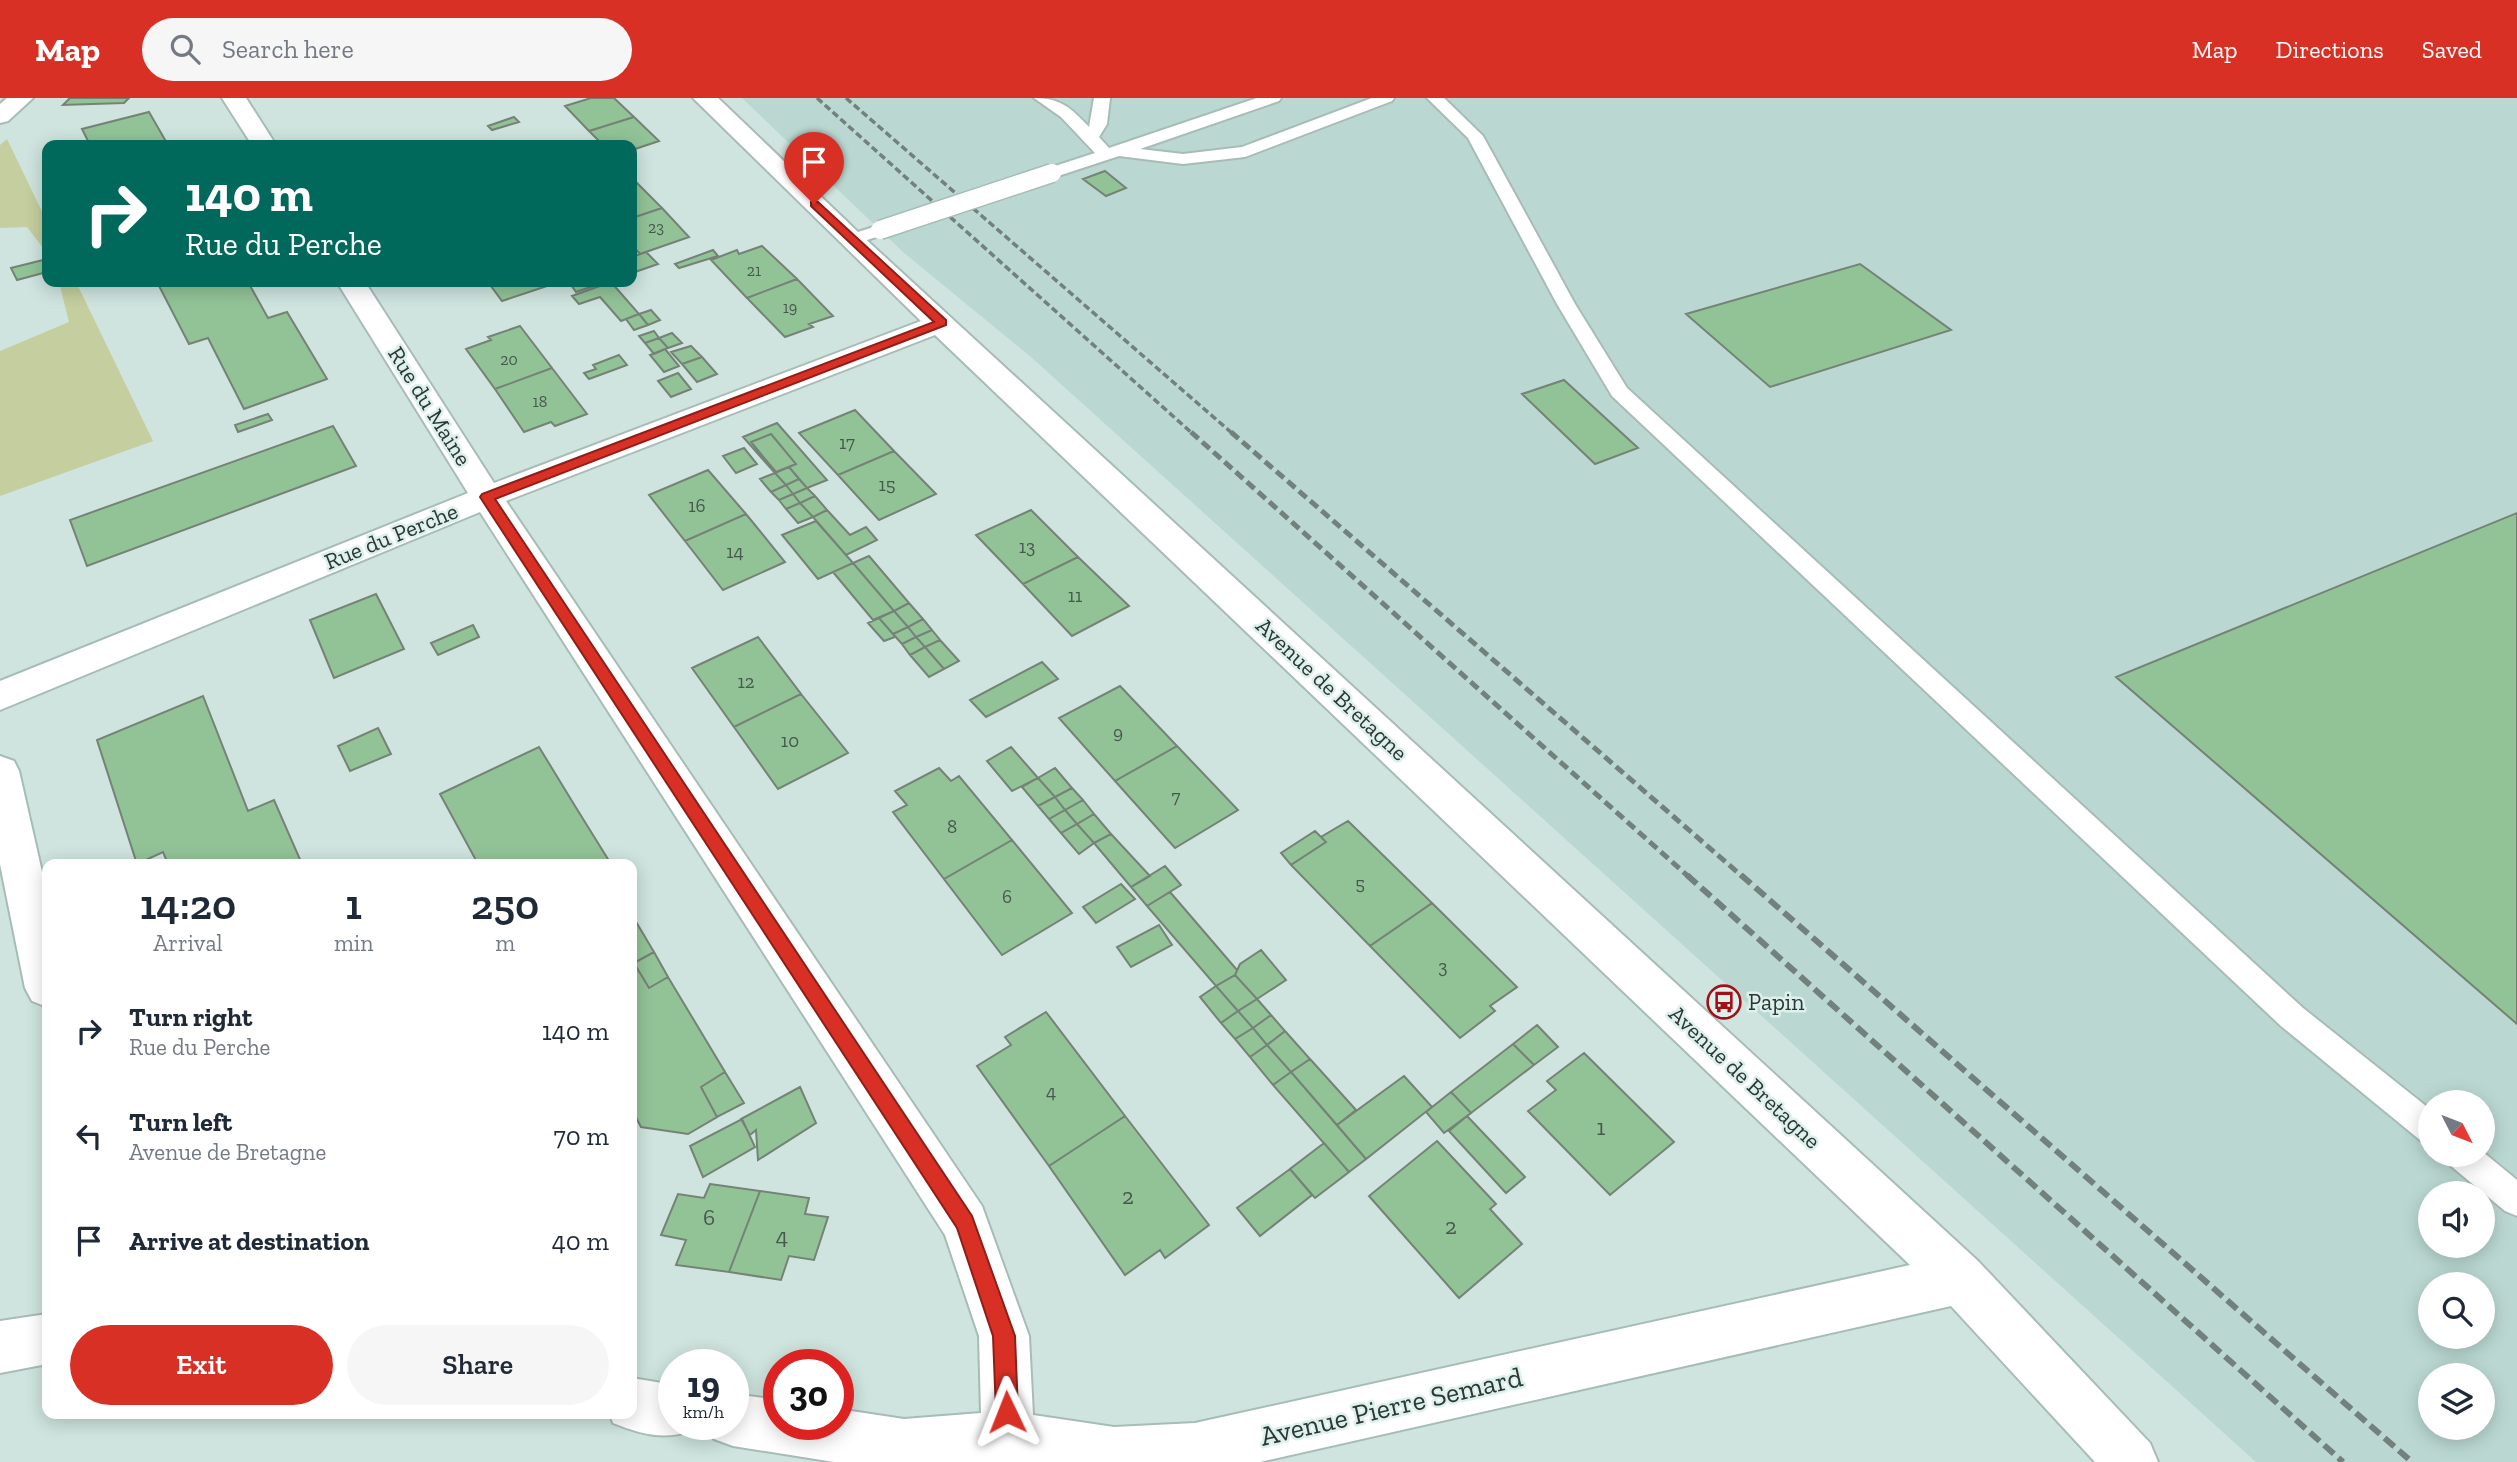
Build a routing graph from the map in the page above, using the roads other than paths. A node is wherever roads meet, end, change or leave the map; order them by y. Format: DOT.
graph roads {
  1 [pos="21,98"];
  2 [pos="234,98"];
  3 [pos="705,98"];
  4 [pos="1042,98"];
  5 [pos="1102,98"];
  6 [pos="1273,98"];
  7 [pos="1386,98"];
  8 [pos="1435,98"];
  9 [pos="0,116"];
  10 [pos="1091,136"];
  11 [pos="261,140"];
  12 [pos="1113,153"];
  13 [pos="1052,173"];
  14 [pos="865,235"];
  15 [pos="354,287"];
  16 [pos="942,323"];
  17 [pos="487,497"];
  18 [pos="0,696"];
  19 [pos="0,771"];
  20 [pos="42,965"];
  21 [pos="2418,1119"];
  22 [pos="2477,1167"];
  23 [pos="2517,1200"];
  24 [pos="1960,1279"];
  25 [pos="42,1340"];
  26 [pos="0,1347"];
  27 [pos="637,1405"];
  28 [pos="658,1408"];
  29 [pos="749,1422"];
  30 [pos="1007,1450"];
  31 [pos="2131,1462"];
  1 -- 9 [label="street"];
  2 -- 11 [label="street"];
  3 -- 14 [label="street, Avenue de Bretagne"];
  4 -- 10 [label="lane"];
  5 -- 10 [label="lane"];
  6 -- 12 [label="lane"];
  7 -- 12 [label="lane"];
  8 -- 21 [label="lane"];
  10 -- 12 [label="lane"];
  12 -- 13 [label="lane"];
  13 -- 14 [label="lane, bridge"];
  14 -- 16 [label="street, Avenue de Bretagne"];
  15 -- 17 [label="street, Rue du Maine"];
  16 -- 17 [label="street, Rue du Perche"];
  16 -- 24 [label="street, Avenue de Bretagne"];
  17 -- 18 [label="street, Rue du Perche"];
  17 -- 30 [label="street, Rue du Maine"];
  19 -- 20 [label="street"];
  22 -- 23 [label="lane"];
  24 -- 30 [label="street, Avenue Pierre Semard"];
  24 -- 31 [label="street, Avenue de Bretagne"];
  25 -- 26 [label="street"];
  27 -- 28 [label="street"];
  29 -- 30 [label="street, Avenue Pierre Semard"];
}
